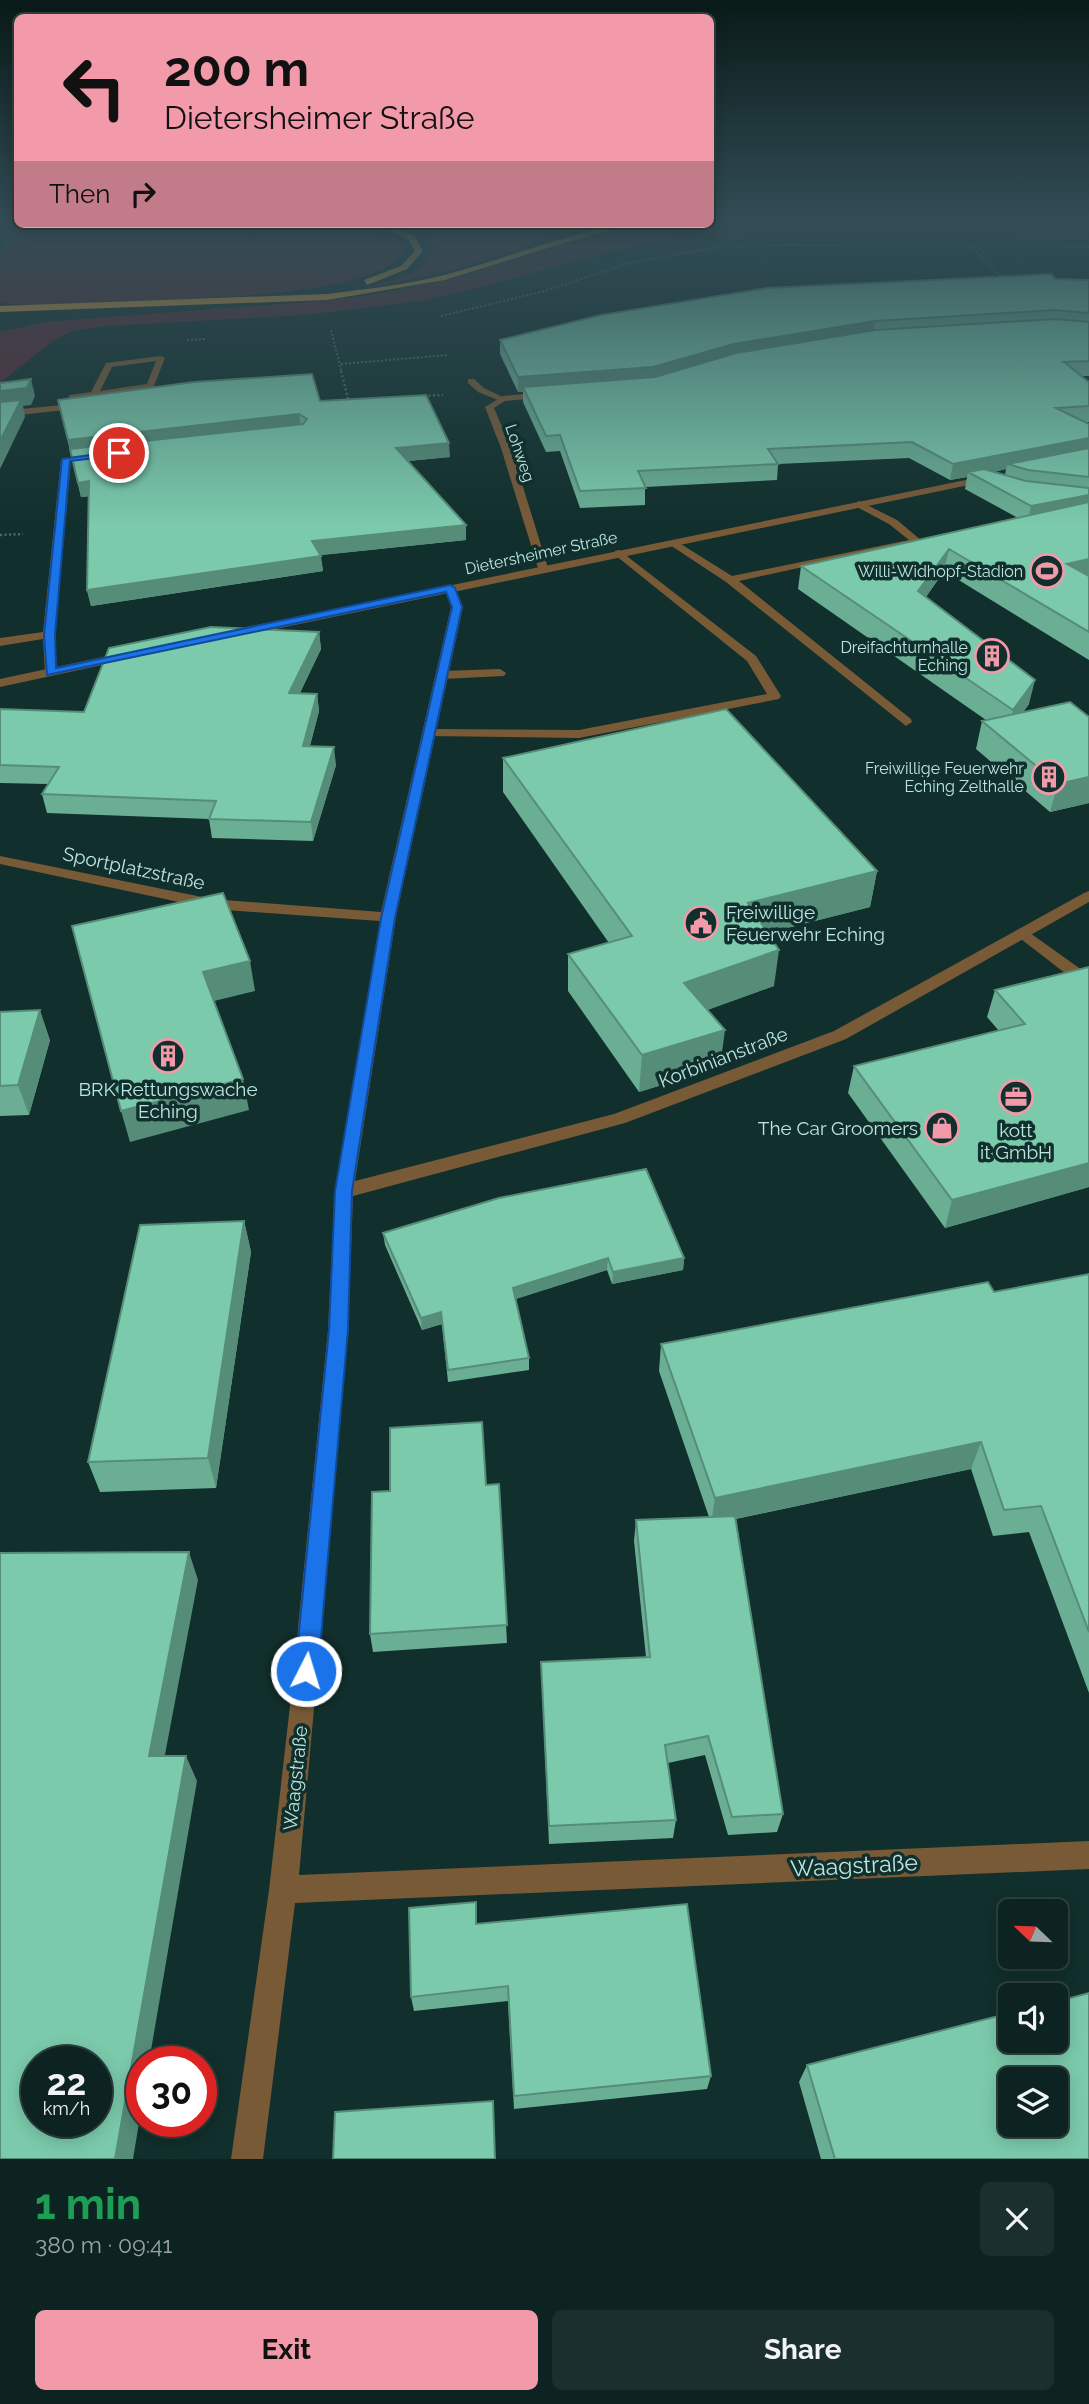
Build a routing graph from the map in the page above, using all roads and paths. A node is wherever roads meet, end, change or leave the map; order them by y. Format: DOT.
graph roads {
  1 [pos="339,328"];
  2 [pos="211,338"];
  3 [pos="184,341"];
  4 [pos="448,355"];
  5 [pos="341,364"];
  6 [pos="471,381"];
  7 [pos="484,391"];
  8 [pos="95,392"];
  9 [pos="558,394"];
  10 [pos="416,397"];
  11 [pos="503,398"];
  12 [pos="361,401"];
  13 [pos="0,414"];
  14 [pos="108,454"];
  15 [pos="1007,474"];
  16 [pos="980,480"];
  17 [pos="1001,486"];
  18 [pos="859,504"];
  19 [pos="672,542"];
  20 [pos="619,553"];
  21 [pos="542,568"];
  22 [pos="730,580"];
  23 [pos="450,588"];
  24 [pos="49,635"];
  25 [pos="220,636"];
  26 [pos="0,642"];
  27 [pos="142,653"];
  28 [pos="51,672"];
  29 [pos="500,673"];
  30 [pos="442,675"];
  31 [pos="0,683"];
  32 [pos="906,722"];
  33 [pos="430,733"];
  34 [pos="0,860"];
  35 [pos="1089,895"];
  36 [pos="388,918"];
  37 [pos="1023,933"];
  38 [pos="1089,983"];
  39 [pos="344,1191"];
  40 [pos="1089,1855"];
  41 [pos="283,1890"];
  42 [pos="247,2159"];
  1 -- 5 [label="path"];
  2 -- 3 [label="path"];
  4 -- 5 [label="path"];
  5 -- 12 [label="path"];
  6 -- 7 [label="street"];
  7 -- 10 [label="path"];
  7 -- 11 [label="street"];
  8 -- 8 [label="street"];
  8 -- 13 [label="street"];
  9 -- 11 [label="street, Lohweg"];
  11 -- 21 [label="street, Lohweg"];
  14 -- 24 [label="street"];
  15 -- 16 [label="street, Dietersheimer Straße"];
  16 -- 17 [label="street"];
  16 -- 18 [label="street, Dietersheimer Straße"];
  18 -- 19 [label="street, Dietersheimer Straße"];
  18 -- 22 [label="street"];
  19 -- 20 [label="street, Dietersheimer Straße"];
  19 -- 22 [label="street"];
  20 -- 21 [label="street, Dietersheimer Straße"];
  20 -- 33 [label="street"];
  21 -- 23 [label="street, Dietersheimer Straße"];
  22 -- 32 [label="street"];
  23 -- 25 [label="street, Dietersheimer Straße"];
  23 -- 30 [label="street, Waagstraße"];
  24 -- 26 [label="street"];
  24 -- 28 [label="street"];
  27 -- 28 [label="street"];
  28 -- 31 [label="street"];
  29 -- 30 [label="street"];
  30 -- 33 [label="street, Waagstraße"];
  33 -- 36 [label="street, Waagstraße"];
  34 -- 36 [label="street, Sportplatzstraße"];
  35 -- 37 [label="street, Korbinianstraße"];
  36 -- 39 [label="street, Waagstraße"];
  37 -- 38 [label="street"];
  37 -- 39 [label="street, Korbinianstraße"];
  39 -- 41 [label="street, Waagstraße"];
  40 -- 41 [label="street, Waagstraße"];
  41 -- 42 [label="street, Waagstraße"];
}
